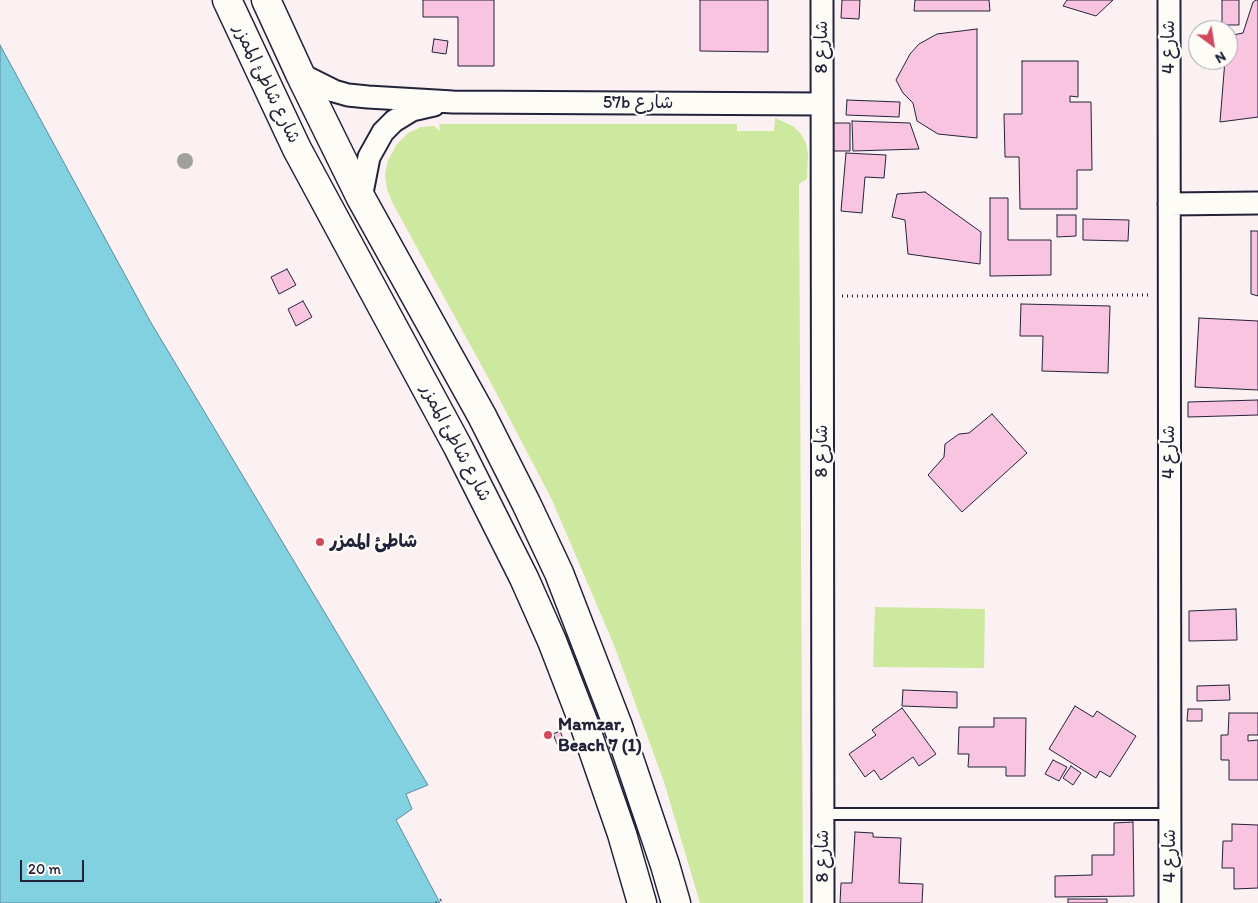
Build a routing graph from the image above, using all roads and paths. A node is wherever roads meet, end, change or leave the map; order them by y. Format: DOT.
graph roads {
  1 [pos="226,0"];
  2 [pos="266,0"];
  3 [pos="822,0"];
  4 [pos="1169,0"];
  5 [pos="300,74"];
  6 [pos="454,102"];
  7 [pos="822,104"];
  8 [pos="361,198"];
  9 [pos="1169,204"];
  10 [pos="1258,204"];
  11 [pos="1169,295"];
  12 [pos="822,296"];
  13 [pos="823,814"];
  14 [pos="1170,814"];
  15 [pos="444,898"];
  16 [pos="436,903"];
  17 [pos="642,903"];
  18 [pos="676,903"];
  19 [pos="823,903"];
  20 [pos="1170,903"];
  1 -- 17 [label="main road, شارع شاطئ الممزر"];
  2 -- 5 [label="main road, شارع شاطئ الممزر"];
  3 -- 7 [label="street, شارع 8"];
  4 -- 9 [label="street, شارع 4"];
  5 -- 6 [label="street, 57b شارع"];
  5 -- 8 [label="main road, شارع شاطئ الممزر"];
  6 -- 7 [label="street, 57b شارع"];
  6 -- 8 [label="street, 57b شارع"];
  7 -- 12 [label="street, شارع 8"];
  8 -- 18 [label="main road, شارع شاطئ الممزر"];
  9 -- 10 [label="street"];
  9 -- 11 [label="street, شارع 4"];
  11 -- 12 [label="path"];
  11 -- 14 [label="street, شارع 4"];
  12 -- 13 [label="street, شارع 8"];
  13 -- 14 [label="lane"];
  13 -- 19 [label="street, شارع 8"];
  14 -- 20 [label="street, شارع 4"];
  15 -- 16 [label="path"];
}
